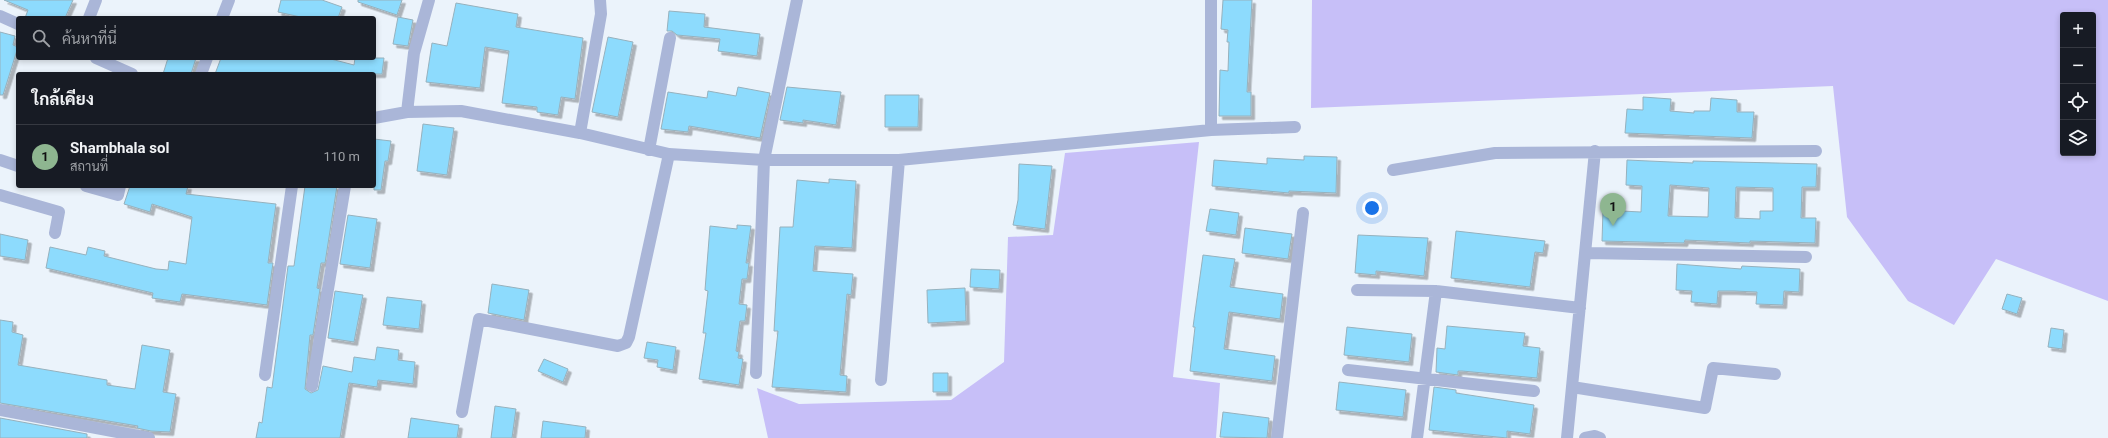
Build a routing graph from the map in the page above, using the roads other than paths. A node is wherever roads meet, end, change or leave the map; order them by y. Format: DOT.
graph roads {
  1 [pos="96,0"];
  2 [pos="229,0"];
  3 [pos="429,0"];
  4 [pos="600,0"];
  5 [pos="797,0"];
  6 [pos="1210,0"];
  7 [pos="0,16"];
  8 [pos="90,16"];
  9 [pos="223,16"];
  10 [pos="16,23"];
  11 [pos="670,38"];
  12 [pos="100,60"];
  13 [pos="206,60"];
  14 [pos="128,72"];
  15 [pos="202,72"];
  16 [pos="407,112"];
  17 [pos="376,118"];
  18 [pos="1295,127"];
  19 [pos="1211,130"];
  20 [pos="580,133"];
  21 [pos="649,150"];
  22 [pos="1816,150"];
  23 [pos="1595,151"];
  24 [pos="669,154"];
  25 [pos="0,160"];
  26 [pos="764,160"];
  27 [pos="900,160"];
  28 [pos="16,165"];
  29 [pos="1393,170"];
  30 [pos="93,188"];
  31 [pos="120,188"];
  32 [pos="292,188"];
  33 [pos="345,188"];
  34 [pos="0,195"];
  35 [pos="1303,213"];
  36 [pos="55,233"];
  37 [pos="1586,253"];
  38 [pos="1806,257"];
  39 [pos="1356,290"];
  40 [pos="1436,291"];
  41 [pos="1580,308"];
  42 [pos="1348,370"];
  43 [pos="756,373"];
  44 [pos="1775,374"];
  45 [pos="265,375"];
  46 [pos="1425,378"];
  47 [pos="881,380"];
  48 [pos="312,386"];
  49 [pos="1572,387"];
  50 [pos="1534,391"];
  51 [pos="0,410"];
  52 [pos="462,412"];
  53 [pos="149,438"];
  54 [pos="1277,438"];
  55 [pos="1417,438"];
  56 [pos="1567,438"];
  57 [pos="1585,438"];
  58 [pos="1600,438"];
  1 -- 8 [label="street"];
  2 -- 9 [label="street"];
  3 -- 16 [label="street"];
  4 -- 20 [label="street"];
  5 -- 26 [label="street"];
  6 -- 19 [label="street"];
  7 -- 10 [label="street"];
  11 -- 21 [label="street"];
  12 -- 14 [label="street"];
  13 -- 15 [label="street"];
  16 -- 17 [label="street"];
  16 -- 20 [label="street"];
  18 -- 19 [label="street"];
  19 -- 27 [label="street"];
  20 -- 21 [label="street"];
  21 -- 24 [label="street"];
  22 -- 23 [label="street"];
  23 -- 29 [label="street"];
  23 -- 37 [label="street"];
  24 -- 26 [label="street"];
  24 -- 52 [label="street"];
  25 -- 28 [label="street"];
  26 -- 27 [label="street"];
  26 -- 43 [label="street"];
  27 -- 47 [label="street"];
  30 -- 31 [label="street"];
  32 -- 45 [label="street"];
  33 -- 48 [label="street"];
  34 -- 36 [label="street"];
  35 -- 54 [label="street"];
  37 -- 38 [label="street"];
  37 -- 41 [label="street"];
  39 -- 40 [label="street"];
  40 -- 41 [label="street"];
  40 -- 46 [label="street"];
  41 -- 49 [label="street"];
  42 -- 46 [label="street"];
  44 -- 49 [label="street"];
  46 -- 50 [label="street"];
  46 -- 55 [label="street"];
  49 -- 56 [label="street"];
  51 -- 53 [label="street"];
  57 -- 58 [label="street"];
}
